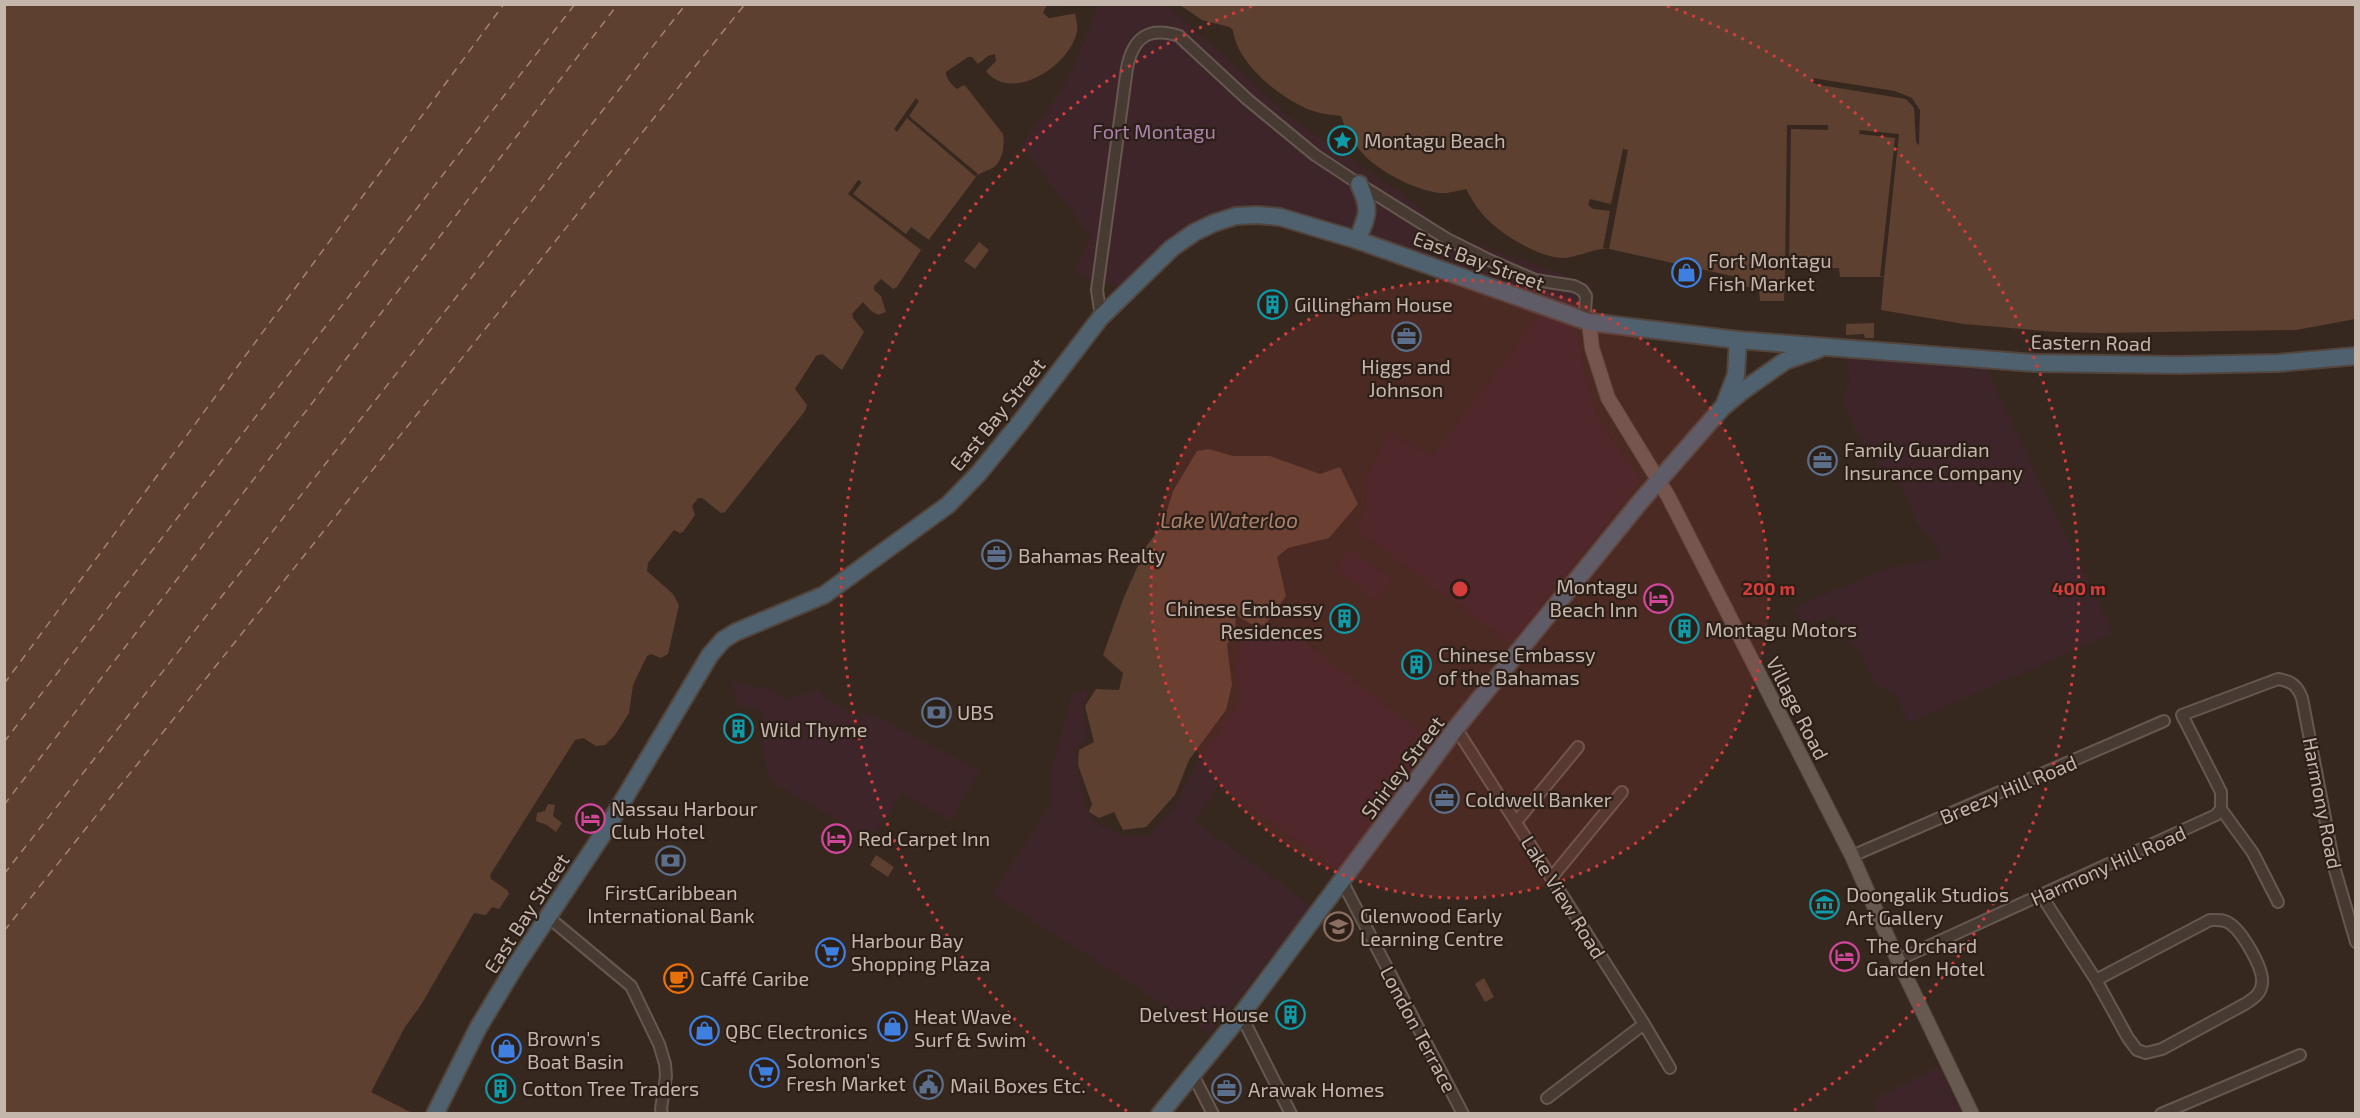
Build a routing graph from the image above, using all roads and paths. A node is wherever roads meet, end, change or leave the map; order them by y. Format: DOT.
graph roads {
  1 [pos="1359,184"];
  2 [pos="1357,240"];
  3 [pos="1101,317"];
  4 [pos="1589,322"];
  5 [pos="1738,340"];
  6 [pos="1826,346"];
  7 [pos="2355,356"];
  8 [pos="1722,408"];
  9 [pos="1659,481"];
  10 [pos="2164,721"];
  11 [pos="1456,728"];
  12 [pos="1578,747"];
  13 [pos="1622,792"];
  14 [pos="2221,809"];
  15 [pos="1516,822"];
  16 [pos="1852,856"];
  17 [pos="1552,877"];
  18 [pos="1342,881"];
  19 [pos="2041,895"];
  20 [pos="2278,902"];
  21 [pos="547,916"];
  22 [pos="2355,942"];
  23 [pos="1898,960"];
  24 [pos="2096,980"];
  25 [pos="1241,1015"];
  26 [pos="1644,1024"];
  27 [pos="2300,1055"];
  28 [pos="1670,1068"];
  29 [pos="1193,1075"];
  30 [pos="1547,1098"];
  31 [pos="435,1113"];
  32 [pos="662,1113"];
  33 [pos="1160,1113"];
  34 [pos="1213,1113"];
  35 [pos="1292,1113"];
  36 [pos="1463,1113"];
  37 [pos="1972,1113"];
  38 [pos="2161,1113"];
  1 -- 2 [label="highway"];
  1 -- 3 [label="street"];
  1 -- 4 [label="street"];
  2 -- 3 [label="highway, East Bay Street"];
  2 -- 4 [label="highway, East Bay Street"];
  3 -- 21 [label="highway, East Bay Street"];
  4 -- 5 [label="highway, East Bay Street"];
  4 -- 9 [label="main road, Village Road"];
  5 -- 6 [label="highway, East Bay Street"];
  5 -- 8 [label="highway"];
  6 -- 7 [label="highway, Eastern Road"];
  6 -- 8 [label="highway, Shirley Street"];
  8 -- 9 [label="highway, Shirley Street"];
  9 -- 11 [label="highway, Shirley Street"];
  9 -- 16 [label="main road, Village Road"];
  10 -- 16 [label="street, Breezy Hill Road"];
  11 -- 15 [label="street, Lake View Road"];
  11 -- 18 [label="highway, Shirley Street"];
  12 -- 15 [label="street"];
  13 -- 17 [label="street"];
  14 -- 19 [label="street, Harmony Hill Road"];
  14 -- 20 [label="street"];
  14 -- 22 [label="street, Harmony Road"];
  15 -- 17 [label="street, Lake View Road"];
  16 -- 23 [label="main road, Village Road"];
  17 -- 26 [label="street, Lake View Road"];
  18 -- 25 [label="highway, Shirley Street"];
  18 -- 36 [label="street, London Terrace"];
  19 -- 23 [label="street, Harmony Hill Road"];
  19 -- 24 [label="street"];
  21 -- 31 [label="highway, East Bay Street"];
  21 -- 32 [label="street"];
  23 -- 37 [label="main road, Village Road"];
  24 -- 24 [label="street"];
  25 -- 29 [label="highway, Shirley Street"];
  25 -- 35 [label="street"];
  26 -- 28 [label="street, Lake View Road"];
  26 -- 30 [label="street"];
  27 -- 38 [label="street"];
  29 -- 33 [label="highway, Shirley Street"];
  29 -- 34 [label="street"];
}
